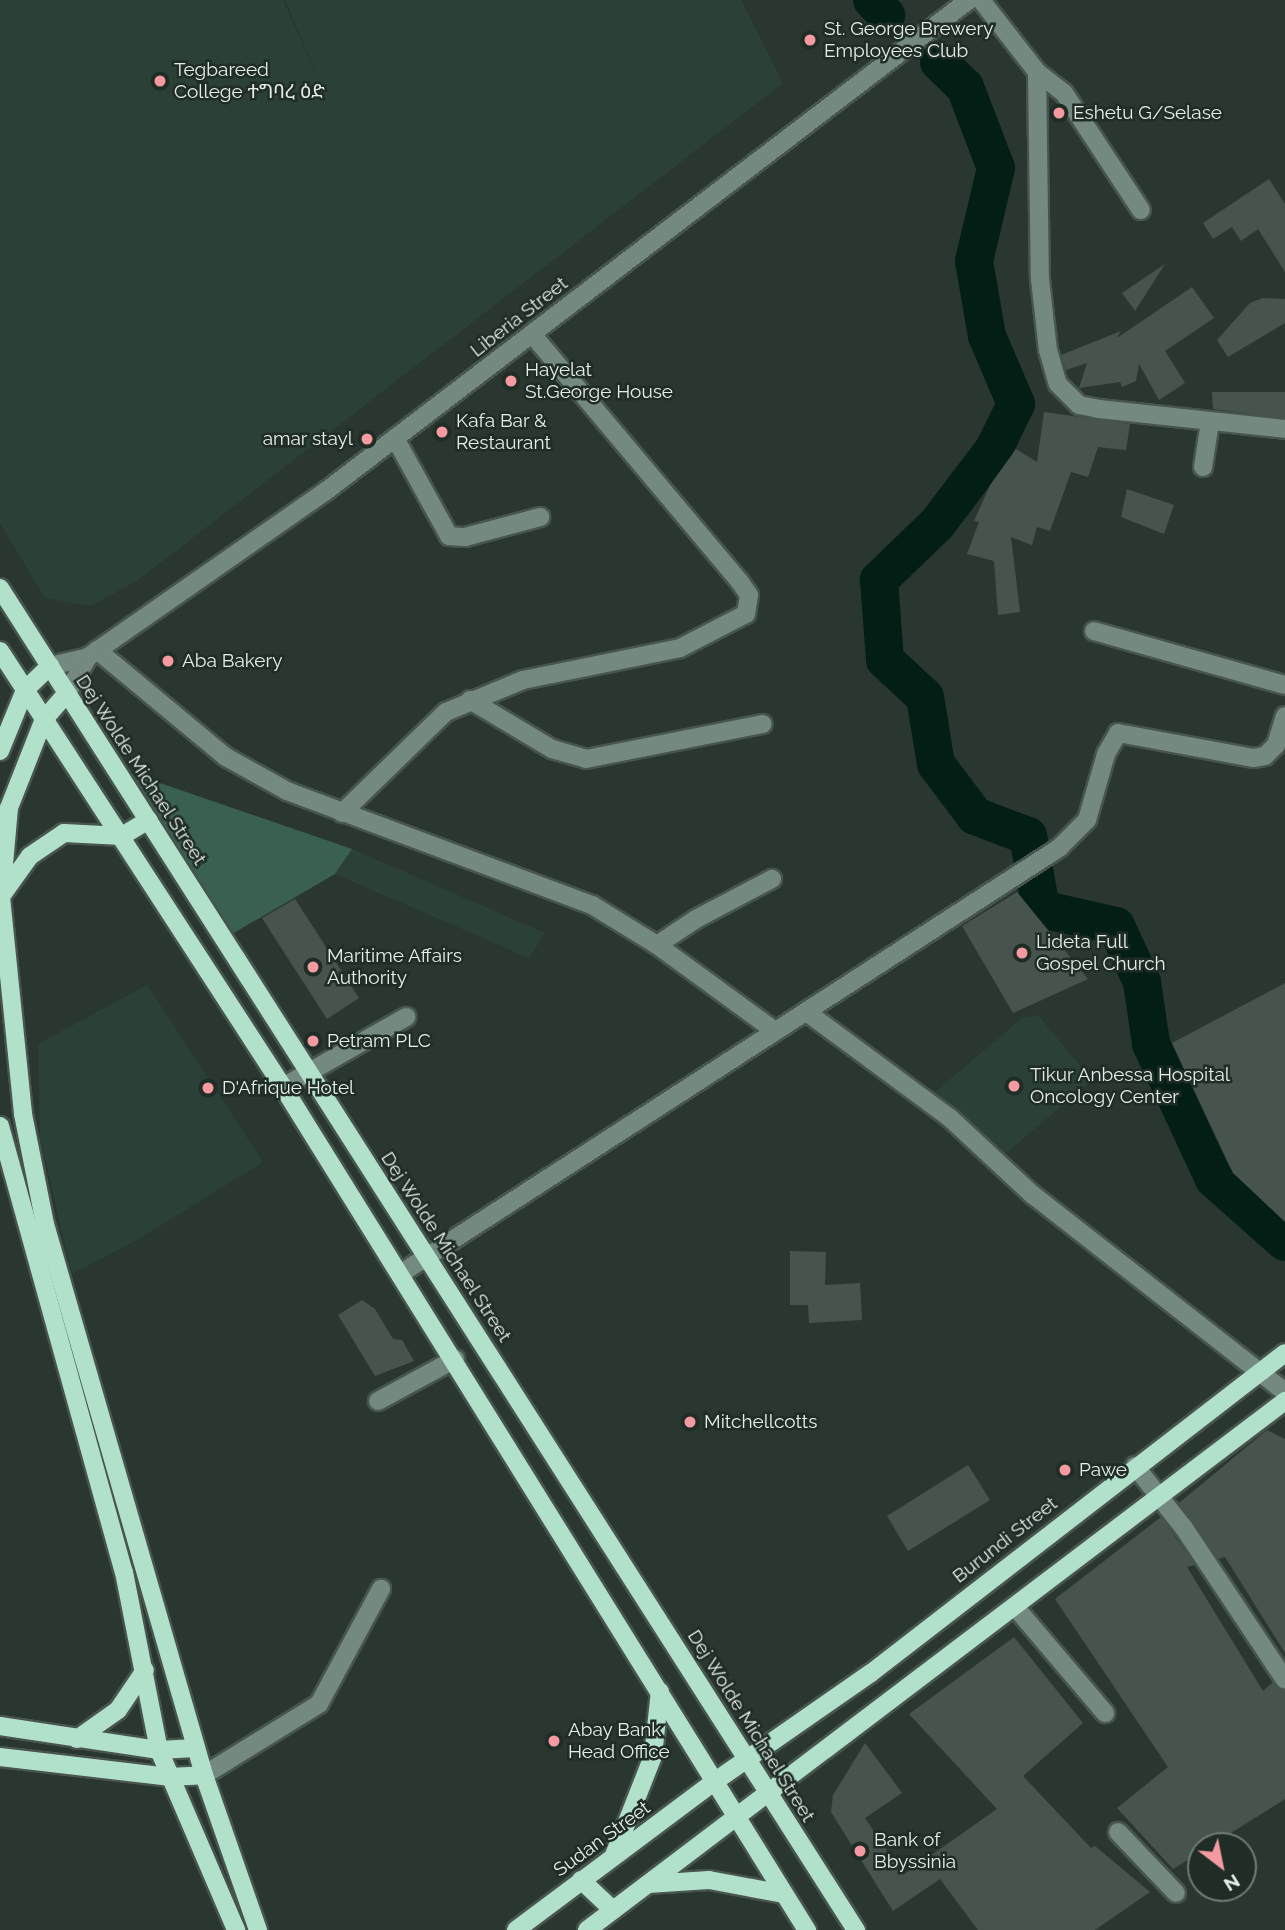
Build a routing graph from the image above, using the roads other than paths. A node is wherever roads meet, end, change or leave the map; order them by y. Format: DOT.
graph roads {
  1 [pos="969,0"];
  2 [pos="981,0"];
  3 [pos="1037,72"];
  4 [pos="1141,210"];
  5 [pos="532,334"];
  6 [pos="1210,422"];
  7 [pos="1285,429"];
  8 [pos="395,438"];
  9 [pos="1203,467"];
  10 [pos="540,517"];
  11 [pos="0,588"];
  12 [pos="1094,631"];
  13 [pos="0,651"];
  14 [pos="92,654"];
  15 [pos="50,666"];
  16 [pos="1285,685"];
  17 [pos="25,690"];
  18 [pos="67,693"];
  19 [pos="470,700"];
  20 [pos="1285,716"];
  21 [pos="44,719"];
  22 [pos="763,724"];
  23 [pos="0,751"];
  24 [pos="342,813"];
  25 [pos="149,820"];
  26 [pos="122,836"];
  27 [pos="772,880"];
  28 [pos="1,897"];
  29 [pos="657,945"];
  30 [pos="808,1013"];
  31 [pos="406,1017"];
  32 [pos="775,1031"];
  33 [pos="308,1071"];
  34 [pos="283,1087"];
  35 [pos="0,1126"];
  36 [pos="45,1224"];
  37 [pos="26,1232"];
  38 [pos="427,1256"];
  39 [pos="400,1274"];
  40 [pos="1285,1353"];
  41 [pos="455,1359"];
  42 [pos="1259,1373"];
  43 [pos="1285,1392"];
  44 [pos="378,1401"];
  45 [pos="1285,1401"];
  46 [pos="1135,1466"];
  47 [pos="1160,1498"];
  48 [pos="381,1589"];
  49 [pos="1016,1608"];
  50 [pos="145,1670"];
  51 [pos="1285,1680"];
  52 [pos="660,1691"];
  53 [pos="1105,1713"];
  54 [pos="0,1726"];
  55 [pos="77,1739"];
  56 [pos="196,1748"];
  57 [pos="159,1750"];
  58 [pos="0,1757"];
  59 [pos="750,1759"];
  60 [pos="204,1775"];
  61 [pos="169,1777"];
  62 [pos="714,1782"];
  63 [pos="771,1794"];
  64 [pos="735,1819"];
  65 [pos="1118,1832"];
  66 [pos="614,1856"];
  67 [pos="581,1880"];
  68 [pos="648,1884"];
  69 [pos="1176,1893"];
  70 [pos="784,1894"];
  71 [pos="614,1910"];
  72 [pos="236,1930"];
  73 [pos="258,1930"];
  74 [pos="516,1930"];
  75 [pos="587,1930"];
  76 [pos="807,1930"];
  77 [pos="856,1930"];
  1 -- 5 [label="street, Liberia Street"];
  2 -- 3 [label="street"];
  3 -- 4 [label="street"];
  3 -- 6 [label="street"];
  5 -- 8 [label="street, Liberia Street"];
  5 -- 19 [label="street"];
  6 -- 7 [label="street"];
  6 -- 9 [label="street"];
  8 -- 10 [label="street"];
  8 -- 14 [label="street, Liberia Street"];
  11 -- 15 [label="main road, Dej Wolde Michael Street"];
  12 -- 16 [label="street"];
  13 -- 17 [label="main road"];
  14 -- 15 [label="street, Liberia Street"];
  14 -- 18 [label="street, Liberia Street"];
  14 -- 24 [label="street"];
  15 -- 17 [label="main road"];
  15 -- 18 [label="main road, Dej Wolde Michael Street"];
  17 -- 21 [label="main road"];
  17 -- 23 [label="main road"];
  18 -- 21 [label="main road"];
  18 -- 25 [label="main road, Dej Wolde Michael Street"];
  19 -- 22 [label="street"];
  19 -- 24 [label="street"];
  20 -- 30 [label="street"];
  21 -- 26 [label="main road"];
  21 -- 28 [label="main road"];
  24 -- 29 [label="street"];
  25 -- 26 [label="main road"];
  25 -- 33 [label="main road, Dej Wolde Michael Street"];
  26 -- 28 [label="main road"];
  26 -- 34 [label="main road"];
  27 -- 29 [label="street"];
  28 -- 36 [label="main road"];
  29 -- 32 [label="street"];
  30 -- 32 [label="street"];
  30 -- 42 [label="street"];
  31 -- 33 [label="street"];
  32 -- 38 [label="street"];
  33 -- 34 [label="street"];
  33 -- 38 [label="main road, Dej Wolde Michael Street"];
  34 -- 39 [label="main road"];
  35 -- 37 [label="main road"];
  36 -- 37 [label="street"];
  36 -- 56 [label="main road"];
  37 -- 50 [label="main road"];
  38 -- 39 [label="street"];
  38 -- 59 [label="main road, Dej Wolde Michael Street"];
  39 -- 41 [label="main road"];
  40 -- 42 [label="main road, Burundi Street"];
  41 -- 44 [label="street"];
  41 -- 52 [label="main road"];
  42 -- 43 [label="street"];
  42 -- 46 [label="main road, Burundi Street"];
  45 -- 47 [label="main road"];
  46 -- 47 [label="street"];
  46 -- 59 [label="main road, Burundi Street"];
  47 -- 49 [label="main road"];
  47 -- 51 [label="street"];
  48 -- 60 [label="street"];
  49 -- 53 [label="street"];
  49 -- 63 [label="main road"];
  50 -- 55 [label="main road"];
  50 -- 57 [label="main road"];
  52 -- 62 [label="main road"];
  52 -- 66 [label="main road"];
  54 -- 55 [label="main road"];
  55 -- 57 [label="main road"];
  56 -- 57 [label="main road"];
  56 -- 60 [label="main road"];
  57 -- 61 [label="main road"];
  58 -- 61 [label="main road"];
  59 -- 62 [label="main road, Burundi Street"];
  59 -- 63 [label="main road, Dej Wolde Michael Street"];
  60 -- 61 [label="main road"];
  60 -- 73 [label="main road"];
  61 -- 72 [label="main road"];
  62 -- 64 [label="main road"];
  62 -- 66 [label="main road, Sudan Street"];
  63 -- 64 [label="main road"];
  63 -- 77 [label="main road, Dej Wolde Michael Street"];
  64 -- 68 [label="main road"];
  64 -- 70 [label="main road"];
  65 -- 69 [label="street"];
  66 -- 67 [label="main road, Sudan Street"];
  67 -- 71 [label="main road"];
  67 -- 74 [label="main road, Sudan Street"];
  68 -- 70 [label="main road"];
  68 -- 71 [label="main road"];
  70 -- 76 [label="main road"];
  71 -- 75 [label="main road"];
}
